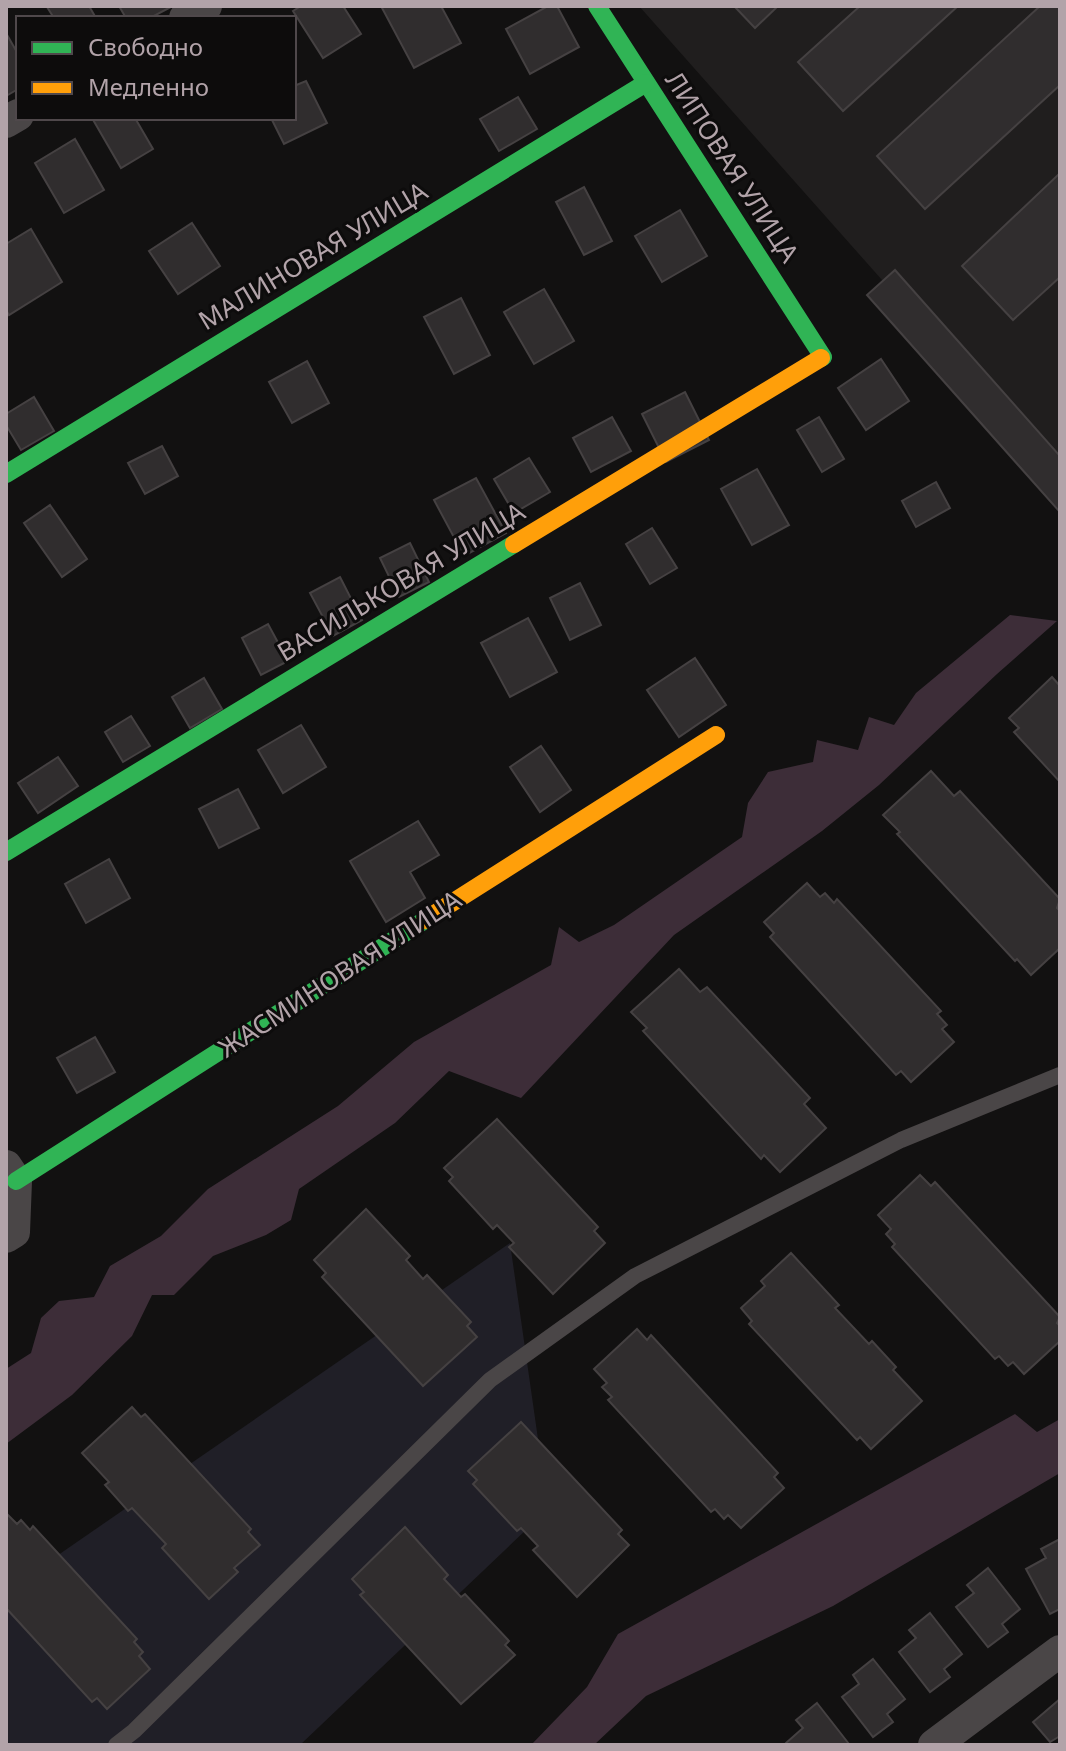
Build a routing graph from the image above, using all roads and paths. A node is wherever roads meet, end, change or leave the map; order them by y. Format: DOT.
graph roads {
  1 [pos="206,6"];
  2 [pos="597,6"];
  3 [pos="188,16"];
  4 [pos="646,83"];
  5 [pos="823,357"];
  6 [pos="6,474"];
  7 [pos="716,735"];
  8 [pos="6,852"];
  9 [pos="1060,1075"];
  10 [pos="11,1173"];
  11 [pos="6,1237"];
  12 [pos="1060,1651"];
  13 [pos="116,1745"];
  14 [pos="934,1745"];
  1 -- 3 [label="street"];
  2 -- 4 [label="street, ЛИПОВАЯ УЛИЦА"];
  4 -- 5 [label="street, ЛИПОВАЯ УЛИЦА"];
  4 -- 6 [label="street, МАЛИНОВАЯ УЛИЦА"];
  5 -- 8 [label="street, ВАСИЛЬКОВАЯ УЛИЦА"];
  7 -- 10 [label="street, ЖАСМИНОВАЯ УЛИЦА"];
  9 -- 13 [label="lane"];
  10 -- 11 [label="street, ЖАСМИНОВАЯ УЛИЦА"];
  12 -- 14 [label="street"];
}
